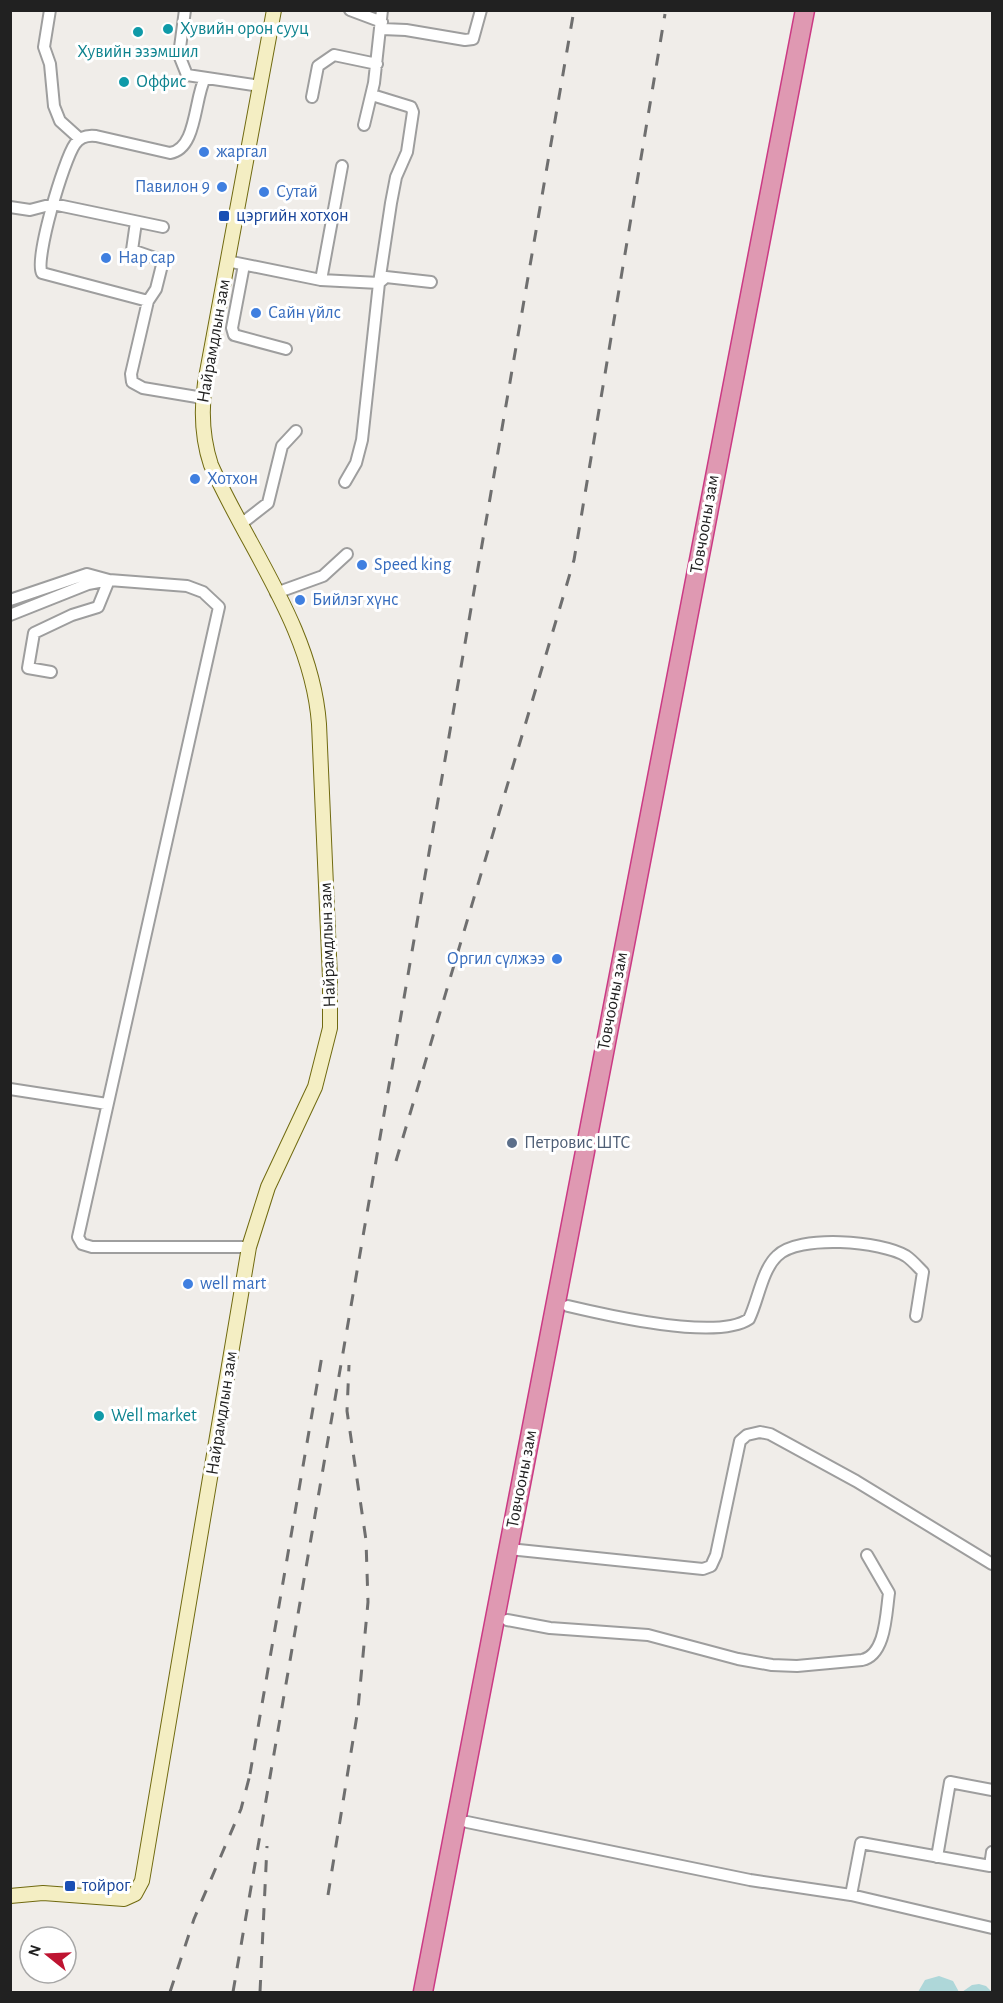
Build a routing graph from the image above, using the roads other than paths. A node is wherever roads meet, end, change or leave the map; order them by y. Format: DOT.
graph roads {
  1 [pos="50,10"];
  2 [pos="185,10"];
  3 [pos="274,10"];
  4 [pos="350,10"];
  5 [pos="481,10"];
  6 [pos="805,10"];
  7 [pos="817,10"];
  8 [pos="382,20"];
  9 [pos="377,64"];
  10 [pos="205,78"];
  11 [pos="260,86"];
  12 [pos="372,95"];
  13 [pos="312,97"];
  14 [pos="364,125"];
  15 [pos="80,139"];
  16 [pos="342,166"];
  17 [pos="54,204"];
  18 [pos="10,207"];
  19 [pos="136,222"];
  20 [pos="163,227"];
  21 [pos="227,261"];
  22 [pos="244,265"];
  23 [pos="321,280"];
  24 [pos="430,282"];
  25 [pos="379,283"];
  26 [pos="148,301"];
  27 [pos="286,350"];
  28 [pos="202,398"];
  29 [pos="296,431"];
  30 [pos="345,482"];
  31 [pos="241,524"];
  32 [pos="347,554"];
  33 [pos="109,580"];
  34 [pos="276,593"];
  35 [pos="10,600"];
  36 [pos="10,615"];
  37 [pos="51,672"];
  38 [pos="10,1089"];
  39 [pos="107,1104"];
  40 [pos="249,1247"];
  41 [pos="568,1306"];
  42 [pos="916,1316"];
  43 [pos="515,1549"];
  44 [pos="867,1555"];
  45 [pos="993,1564"];
  46 [pos="507,1620"];
  47 [pos="993,1790"];
  48 [pos="466,1822"];
  49 [pos="993,1852"];
  50 [pos="937,1857"];
  51 [pos="991,1866"];
  52 [pos="851,1895"];
  53 [pos="10,1896"];
  54 [pos="993,1928"];
  55 [pos="423,1992"];
  56 [pos="435,1992"];
  1 -- 15 [label="street"];
  2 -- 10 [label="street"];
  3 -- 11 [label="main road, Найрамдлын зам"];
  4 -- 8 [label="street"];
  5 -- 8 [label="street"];
  6 -- 43 [label="highway, Товчооны зам"];
  7 -- 41 [label="highway, Товчооны зам"];
  8 -- 9 [label="street"];
  9 -- 12 [label="street"];
  9 -- 13 [label="street"];
  10 -- 11 [label="street"];
  10 -- 15 [label="street"];
  11 -- 21 [label="main road, Найрамдлын зам"];
  12 -- 14 [label="street"];
  12 -- 25 [label="street"];
  15 -- 17 [label="street"];
  16 -- 23 [label="street"];
  17 -- 18 [label="street"];
  17 -- 19 [label="street"];
  17 -- 26 [label="street"];
  19 -- 20 [label="street"];
  19 -- 26 [label="street"];
  21 -- 22 [label="street"];
  21 -- 28 [label="main road, Найрамдлын зам"];
  22 -- 23 [label="street"];
  22 -- 27 [label="street"];
  23 -- 25 [label="street"];
  24 -- 25 [label="street"];
  25 -- 30 [label="street"];
  26 -- 28 [label="street"];
  28 -- 31 [label="main road, Найрамдлын зам"];
  29 -- 31 [label="street"];
  31 -- 34 [label="main road, Найрамдлын зам"];
  32 -- 34 [label="street"];
  33 -- 35 [label="street"];
  33 -- 36 [label="street"];
  33 -- 37 [label="street"];
  33 -- 39 [label="street"];
  34 -- 40 [label="main road, Найрамдлын зам"];
  38 -- 39 [label="street"];
  39 -- 40 [label="street"];
  40 -- 53 [label="main road, Найрамдлын зам"];
  41 -- 42 [label="street"];
  41 -- 43 [label="highway, Товчооны зам"];
  43 -- 45 [label="street"];
  43 -- 46 [label="highway, Товчооны зам"];
  43 -- 55 [label="highway, Товчооны зам"];
  44 -- 46 [label="street"];
  46 -- 48 [label="highway, Товчооны зам"];
  47 -- 50 [label="street"];
  48 -- 52 [label="street"];
  48 -- 56 [label="highway, Товчооны зам"];
  49 -- 51 [label="street"];
  50 -- 51 [label="street"];
  50 -- 52 [label="street"];
  52 -- 54 [label="street"];
}
